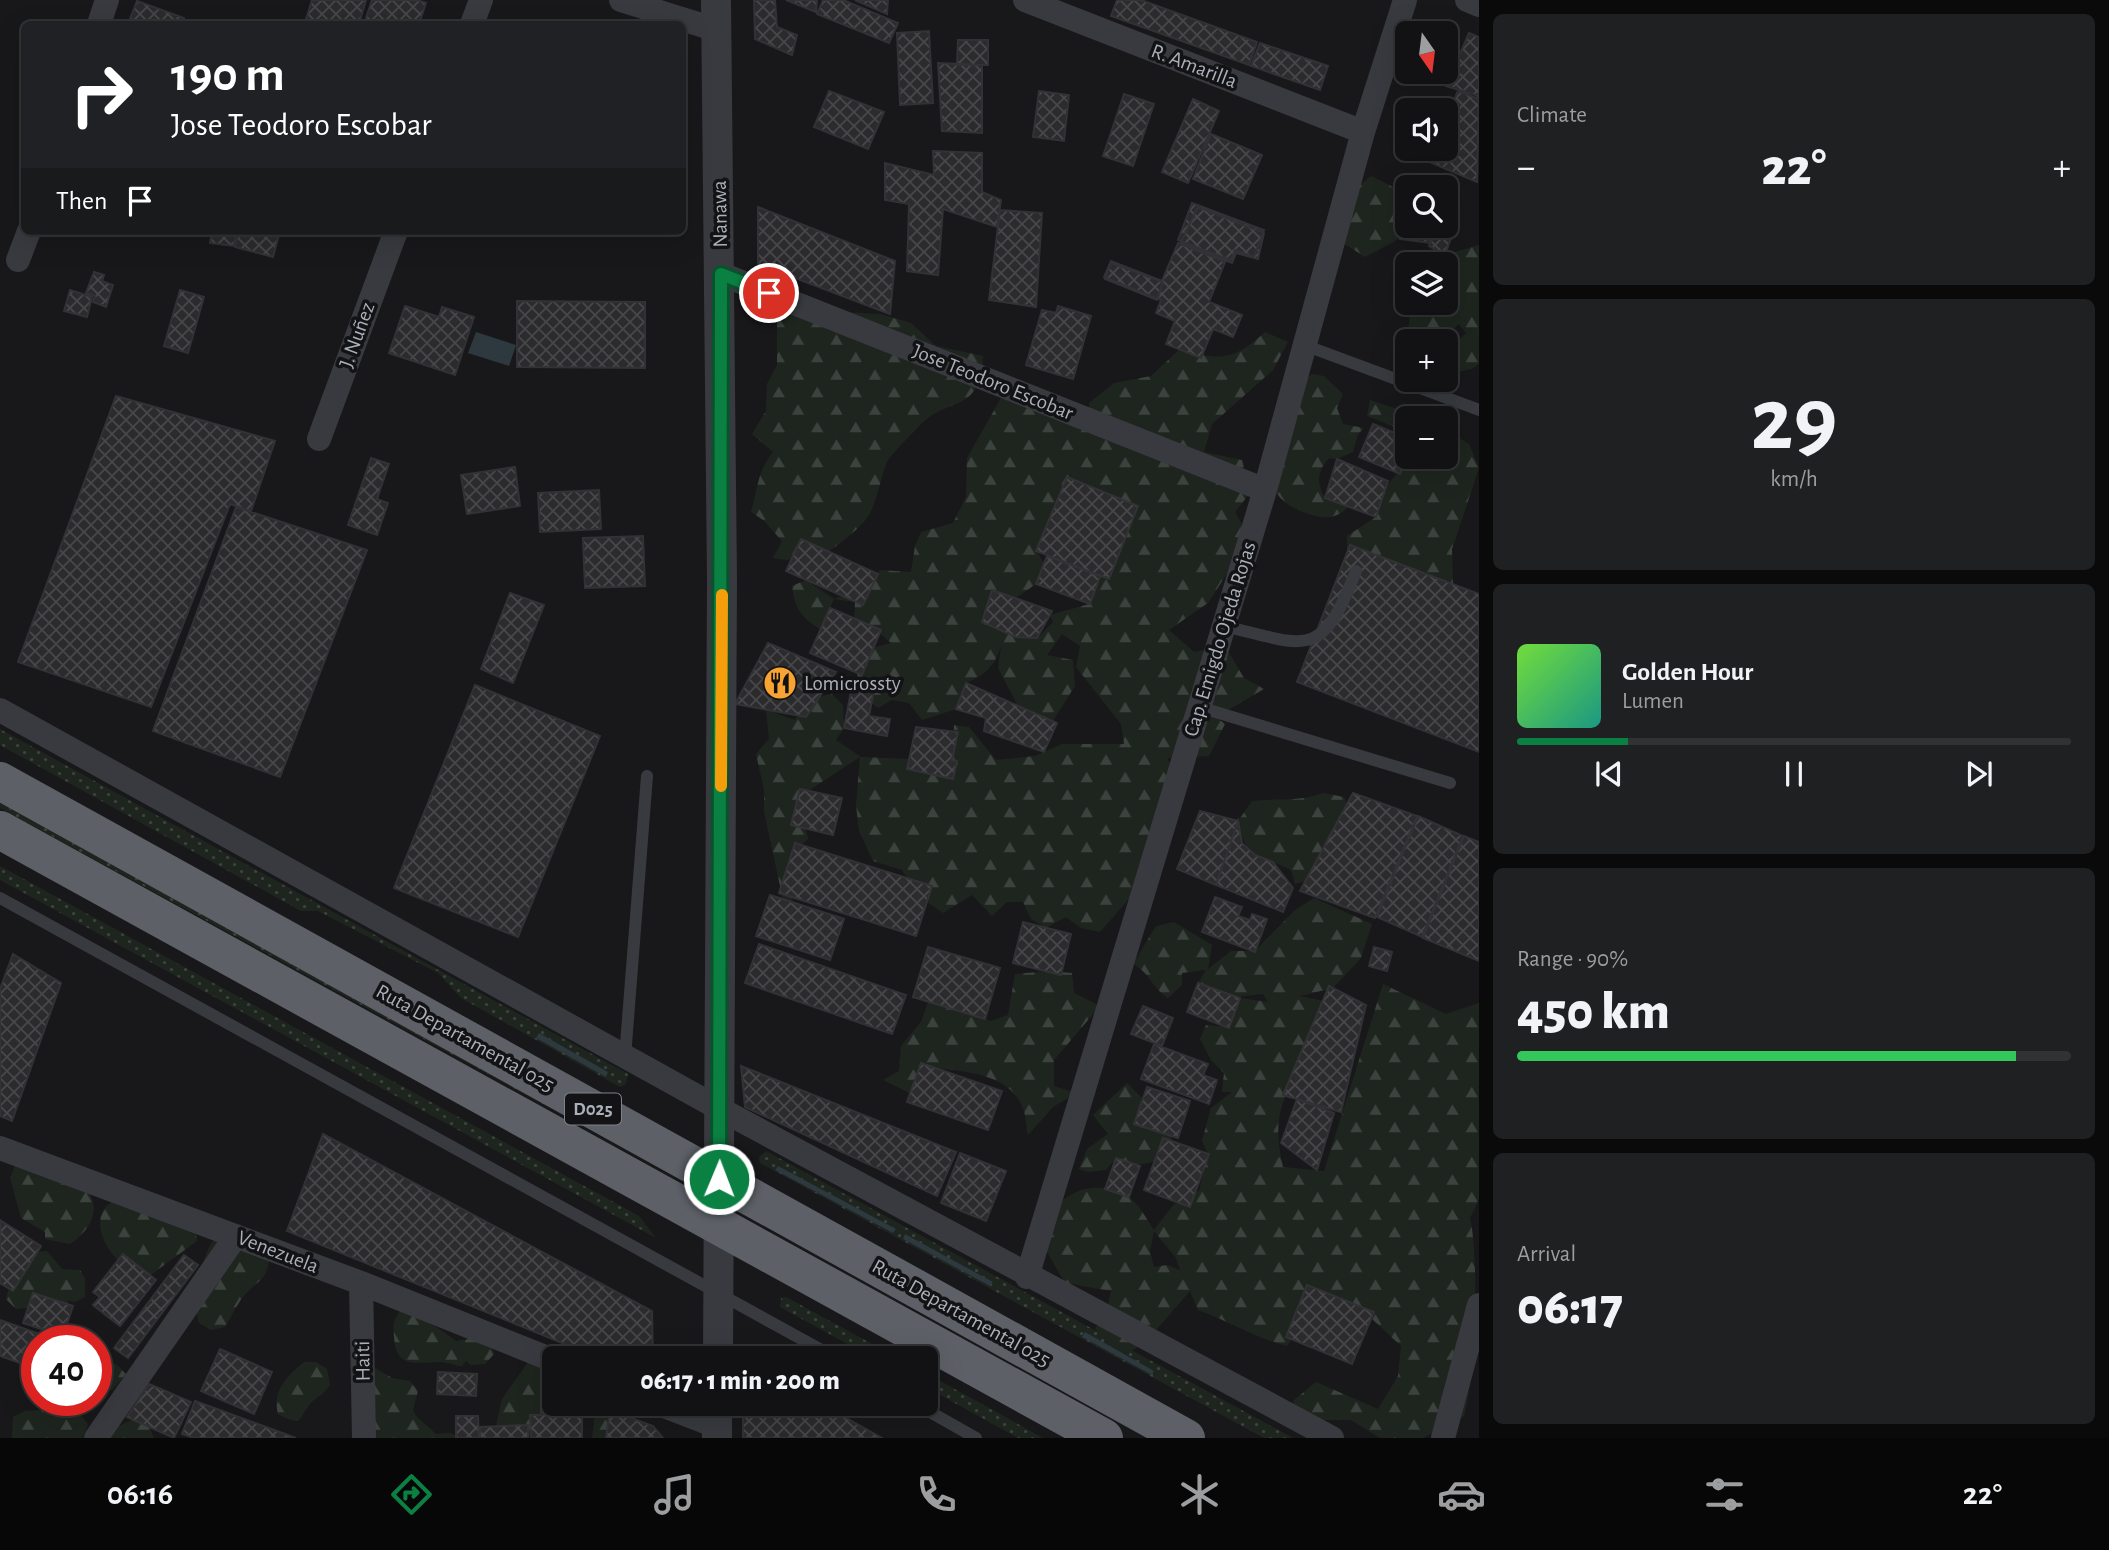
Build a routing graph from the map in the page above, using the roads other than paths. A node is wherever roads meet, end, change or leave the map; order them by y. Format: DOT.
graph roads {
  1 [pos="107,0"];
  2 [pos="481,0"];
  3 [pos="621,0"];
  4 [pos="716,0"];
  5 [pos="1025,0"];
  6 [pos="1405,0"];
  7 [pos="1467,0"];
  8 [pos="1479,5"];
  9 [pos="100,21"];
  10 [pos="473,21"];
  11 [pos="717,30"];
  12 [pos="1363,132"];
  13 [pos="28,235"];
  14 [pos="395,235"];
  15 [pos="19,260"];
  16 [pos="721,274"];
  17 [pos="1304,345"];
  18 [pos="1479,410"];
  19 [pos="319,439"];
  20 [pos="1265,490"];
  21 [pos="1356,572"];
  22 [pos="1224,626"];
  23 [pos="1199,707"];
  24 [pos="0,710"];
  25 [pos="647,776"];
  26 [pos="0,781"];
  27 [pos="1450,782"];
  28 [pos="0,830"];
  29 [pos="0,898"];
  30 [pos="625,1057"];
  31 [pos="720,1109"];
  32 [pos="0,1148"];
  33 [pos="719,1179"];
  34 [pos="719,1225"];
  35 [pos="236,1236"];
  36 [pos="1027,1277"];
  37 [pos="361,1283"];
  38 [pos="720,1292"];
  39 [pos="1479,1305"];
  40 [pos="718,1346"];
  41 [pos="815,1346"];
  42 [pos="542,1357"];
  43 [pos="696,1416"];
  44 [pos="937,1416"];
  45 [pos="717,1423"];
  46 [pos="1100,1437"];
  47 [pos="96,1438"];
  48 [pos="364,1438"];
  49 [pos="976,1438"];
  50 [pos="1186,1438"];
  51 [pos="1332,1438"];
  52 [pos="1443,1438"];
  1 -- 9 [label="street"];
  2 -- 10 [label="street"];
  3 -- 11 [label="street"];
  4 -- 11 [label="street, Nanawa"];
  5 -- 12 [label="street, R. Amarilla"];
  6 -- 12 [label="street, Cap. Emigdo Ojeda Rojas"];
  7 -- 8 [label="street"];
  11 -- 16 [label="street, Nanawa"];
  12 -- 17 [label="street, Cap. Emigdo Ojeda Rojas"];
  13 -- 15 [label="street"];
  14 -- 19 [label="street, J. Nuñez"];
  16 -- 20 [label="street, Jose Teodoro Escobar"];
  16 -- 31 [label="street, Nanawa"];
  17 -- 18 [label="lane"];
  17 -- 20 [label="street, Cap. Emigdo Ojeda Rojas"];
  20 -- 22 [label="street, Cap. Emigdo Ojeda Rojas"];
  21 -- 22 [label="lane"];
  22 -- 23 [label="street, Cap. Emigdo Ojeda Rojas"];
  23 -- 27 [label="lane"];
  23 -- 36 [label="street, Cap. Emigdo Ojeda Rojas"];
  24 -- 30 [label="street"];
  25 -- 30 [label="lane"];
  26 -- 33 [label="highway, Ruta Departamental 025 / D025"];
  28 -- 34 [label="highway, Ruta Departamental 025 / D025"];
  29 -- 38 [label="lane"];
  30 -- 31 [label="street"];
  31 -- 33 [label="street, Nanawa"];
  31 -- 36 [label="street"];
  32 -- 35 [label="street, Venezuela"];
  33 -- 34 [label="street, Nanawa"];
  33 -- 50 [label="highway, Ruta Departamental 025 / D025"];
  34 -- 38 [label="street, Nanawa"];
  34 -- 46 [label="highway, Ruta Departamental 025 / D025"];
  35 -- 37 [label="street, Venezuela"];
  35 -- 47 [label="street"];
  36 -- 51 [label="street"];
  37 -- 42 [label="street, Venezuela"];
  37 -- 48 [label="street, Haiti"];
  38 -- 40 [label="street, Nanawa"];
  38 -- 41 [label="lane"];
  39 -- 52 [label="street"];
  43 -- 45 [label="street"];
  44 -- 49 [label="lane"];
}
